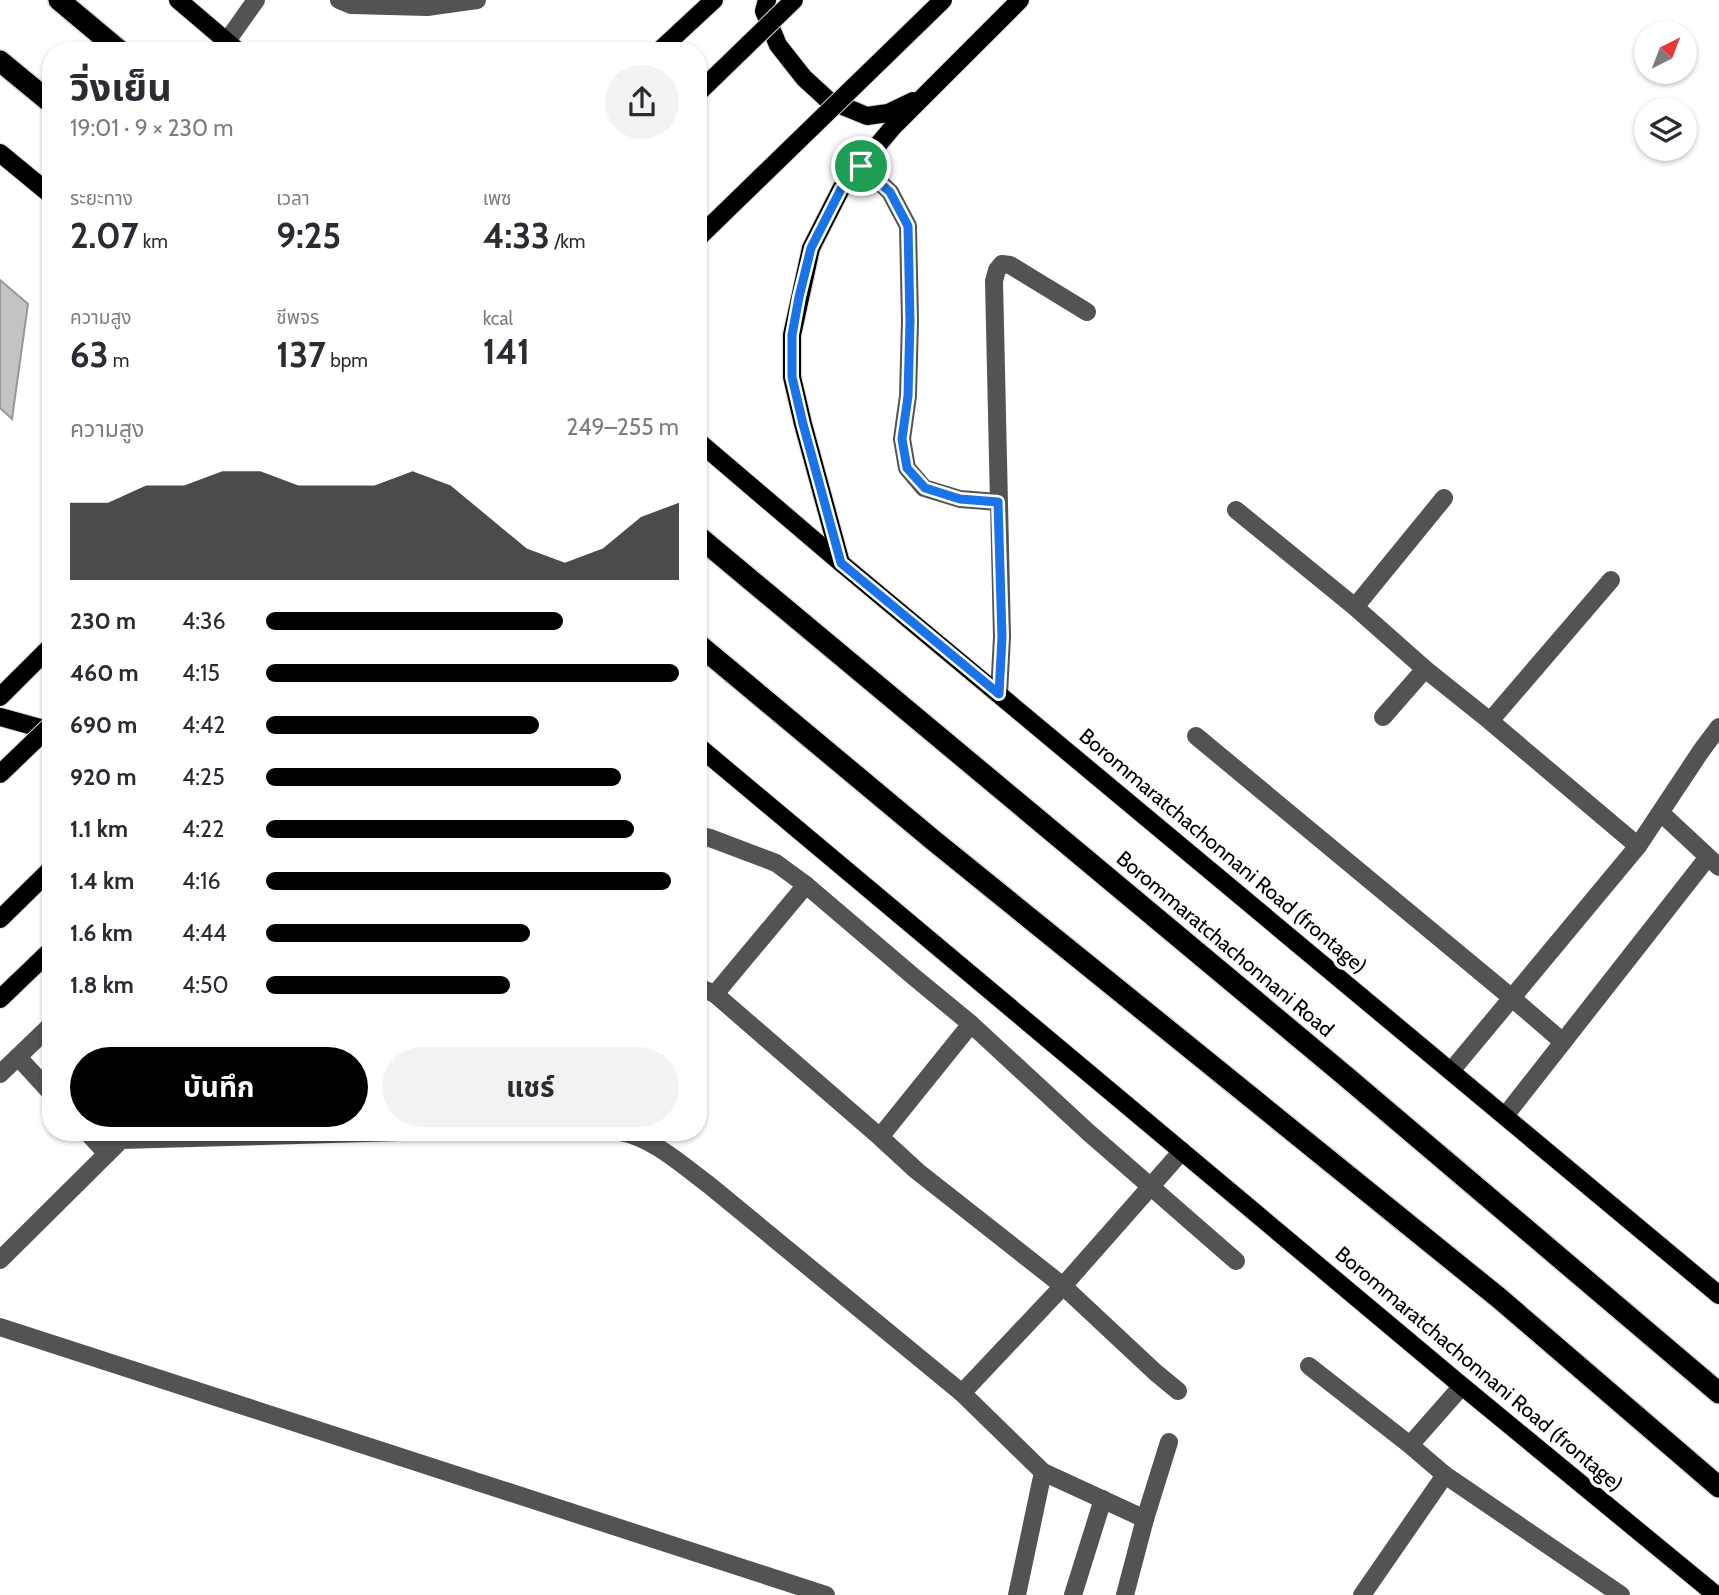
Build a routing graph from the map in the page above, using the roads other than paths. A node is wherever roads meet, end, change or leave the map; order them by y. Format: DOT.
graph roads {
  1 [pos="59,0"];
  2 [pos="178,0"];
  3 [pos="256,0"];
  4 [pos="339,0"];
  5 [pos="477,0"];
  6 [pos="767,0"];
  7 [pos="794,0"];
  8 [pos="943,0"];
  9 [pos="1020,0"];
  10 [pos="708,2"];
  11 [pos="109,42"];
  12 [pos="227,42"];
  13 [pos="234,42"];
  14 [pos="668,42"];
  15 [pos="0,61"];
  16 [pos="707,84"];
  17 [pos="925,95"];
  18 [pos="42,96"];
  19 [pos="0,153"];
  20 [pos="861,166"];
  21 [pos="42,188"];
  22 [pos="707,229"];
  23 [pos="1087,312"];
  24 [pos="707,450"];
  25 [pos="1444,498"];
  26 [pos="998,502"];
  27 [pos="1236,510"];
  28 [pos="707,544"];
  29 [pos="841,563"];
  30 [pos="1611,580"];
  31 [pos="1355,607"];
  32 [pos="707,652"];
  33 [pos="42,655"];
  34 [pos="1425,669"];
  35 [pos="999,694"];
  36 [pos="0,696"];
  37 [pos="0,717"];
  38 [pos="1383,717"];
  39 [pos="1490,721"];
  40 [pos="1719,727"];
  41 [pos="42,729"];
  42 [pos="42,734"];
  43 [pos="1196,736"];
  44 [pos="707,754"];
  45 [pos="0,774"];
  46 [pos="1661,813"];
  47 [pos="707,837"];
  48 [pos="1638,846"];
  49 [pos="1714,862"];
  50 [pos="42,878"];
  51 [pos="807,885"];
  52 [pos="0,919"];
  53 [pos="42,959"];
  54 [pos="707,989"];
  55 [pos="707,991"];
  56 [pos="1512,998"];
  57 [pos="0,999"];
  58 [pos="971,1024"];
  59 [pos="42,1034"];
  60 [pos="1563,1042"];
  61 [pos="18,1057"];
  62 [pos="1451,1071"];
  63 [pos="0,1074"];
  64 [pos="42,1083"];
  65 [pos="1505,1116"];
  66 [pos="880,1137"];
  67 [pos="95,1141"];
  68 [pos="119,1141"];
  69 [pos="645,1141"];
  70 [pos="1182,1151"];
  71 [pos="107,1154"];
  72 [pos="1151,1186"];
  73 [pos="0,1260"];
  74 [pos="1236,1261"];
  75 [pos="1063,1286"];
  76 [pos="1719,1296"];
  77 [pos="0,1327"];
  78 [pos="1309,1366"];
  79 [pos="1462,1386"];
  80 [pos="1178,1391"];
  81 [pos="962,1393"];
  82 [pos="1719,1393"];
  83 [pos="1169,1442"];
  84 [pos="1410,1446"];
  85 [pos="1043,1472"];
  86 [pos="1446,1475"];
  87 [pos="1719,1487"];
  88 [pos="1102,1499"];
  89 [pos="1145,1519"];
  90 [pos="1708,1592"];
  91 [pos="826,1595"];
  92 [pos="1017,1595"];
  93 [pos="1073,1595"];
  94 [pos="1125,1595"];
  95 [pos="1363,1595"];
  96 [pos="1621,1595"];
  1 -- 11 [label="highway"];
  2 -- 12 [label="main road"];
  3 -- 13 [label="street"];
  4 -- 5 [label="street"];
  6 -- 17 [label="main road"];
  7 -- 16 [label="main road, bridge"];
  8 -- 22 [label="main road, bridge"];
  9 -- 17 [label="main road"];
  10 -- 14 [label="main road"];
  15 -- 18 [label="highway"];
  17 -- 20 [label="main road"];
  19 -- 21 [label="main road"];
  20 -- 26 [label="street"];
  20 -- 29 [label="main road"];
  23 -- 26 [label="street"];
  24 -- 29 [label="main road, Borommaratchachonnani Road (frontage)"];
  25 -- 31 [label="street"];
  26 -- 35 [label="street"];
  27 -- 31 [label="street"];
  28 -- 82 [label="highway, Borommaratchachonnani Road"];
  29 -- 35 [label="main road, Borommaratchachonnani Road (frontage)"];
  30 -- 39 [label="street"];
  31 -- 34 [label="street"];
  32 -- 87 [label="highway"];
  33 -- 36 [label="main road"];
  34 -- 38 [label="street"];
  34 -- 39 [label="street"];
  35 -- 62 [label="main road, Borommaratchachonnani Road (frontage)"];
  37 -- 41 [label="main road"];
  39 -- 48 [label="street"];
  40 -- 46 [label="street"];
  42 -- 45 [label="main road, bridge"];
  43 -- 56 [label="street"];
  44 -- 70 [label="main road, Borommaratchachonnani Road (frontage)"];
  46 -- 48 [label="street"];
  46 -- 49 [label="street"];
  47 -- 51 [label="street"];
  48 -- 56 [label="street"];
  49 -- 60 [label="street"];
  50 -- 52 [label="main road"];
  51 -- 54 [label="street"];
  51 -- 58 [label="street"];
  53 -- 57 [label="main road"];
  55 -- 66 [label="street"];
  56 -- 60 [label="street"];
  56 -- 62 [label="street"];
  58 -- 66 [label="street"];
  58 -- 72 [label="street"];
  59 -- 61 [label="street"];
  60 -- 65 [label="street"];
  61 -- 63 [label="street"];
  61 -- 64 [label="street"];
  62 -- 65 [label="main road, Borommaratchachonnani Road (frontage)"];
  65 -- 76 [label="main road, Borommaratchachonnani Road (frontage)"];
  66 -- 75 [label="street"];
  67 -- 71 [label="street"];
  68 -- 71 [label="street"];
  69 -- 81 [label="street"];
  70 -- 72 [label="street"];
  70 -- 79 [label="main road, Borommaratchachonnani Road (frontage)"];
  71 -- 73 [label="street"];
  72 -- 74 [label="street"];
  72 -- 75 [label="street"];
  75 -- 80 [label="street"];
  75 -- 81 [label="street"];
  77 -- 91 [label="street"];
  78 -- 84 [label="street"];
  79 -- 84 [label="street"];
  79 -- 90 [label="main road, Borommaratchachonnani Road (frontage)"];
  81 -- 85 [label="street"];
  83 -- 89 [label="street"];
  84 -- 86 [label="street"];
  85 -- 88 [label="street"];
  85 -- 92 [label="street"];
  86 -- 95 [label="street"];
  86 -- 96 [label="street"];
  88 -- 89 [label="street"];
  88 -- 93 [label="street"];
  89 -- 94 [label="street"];
}
